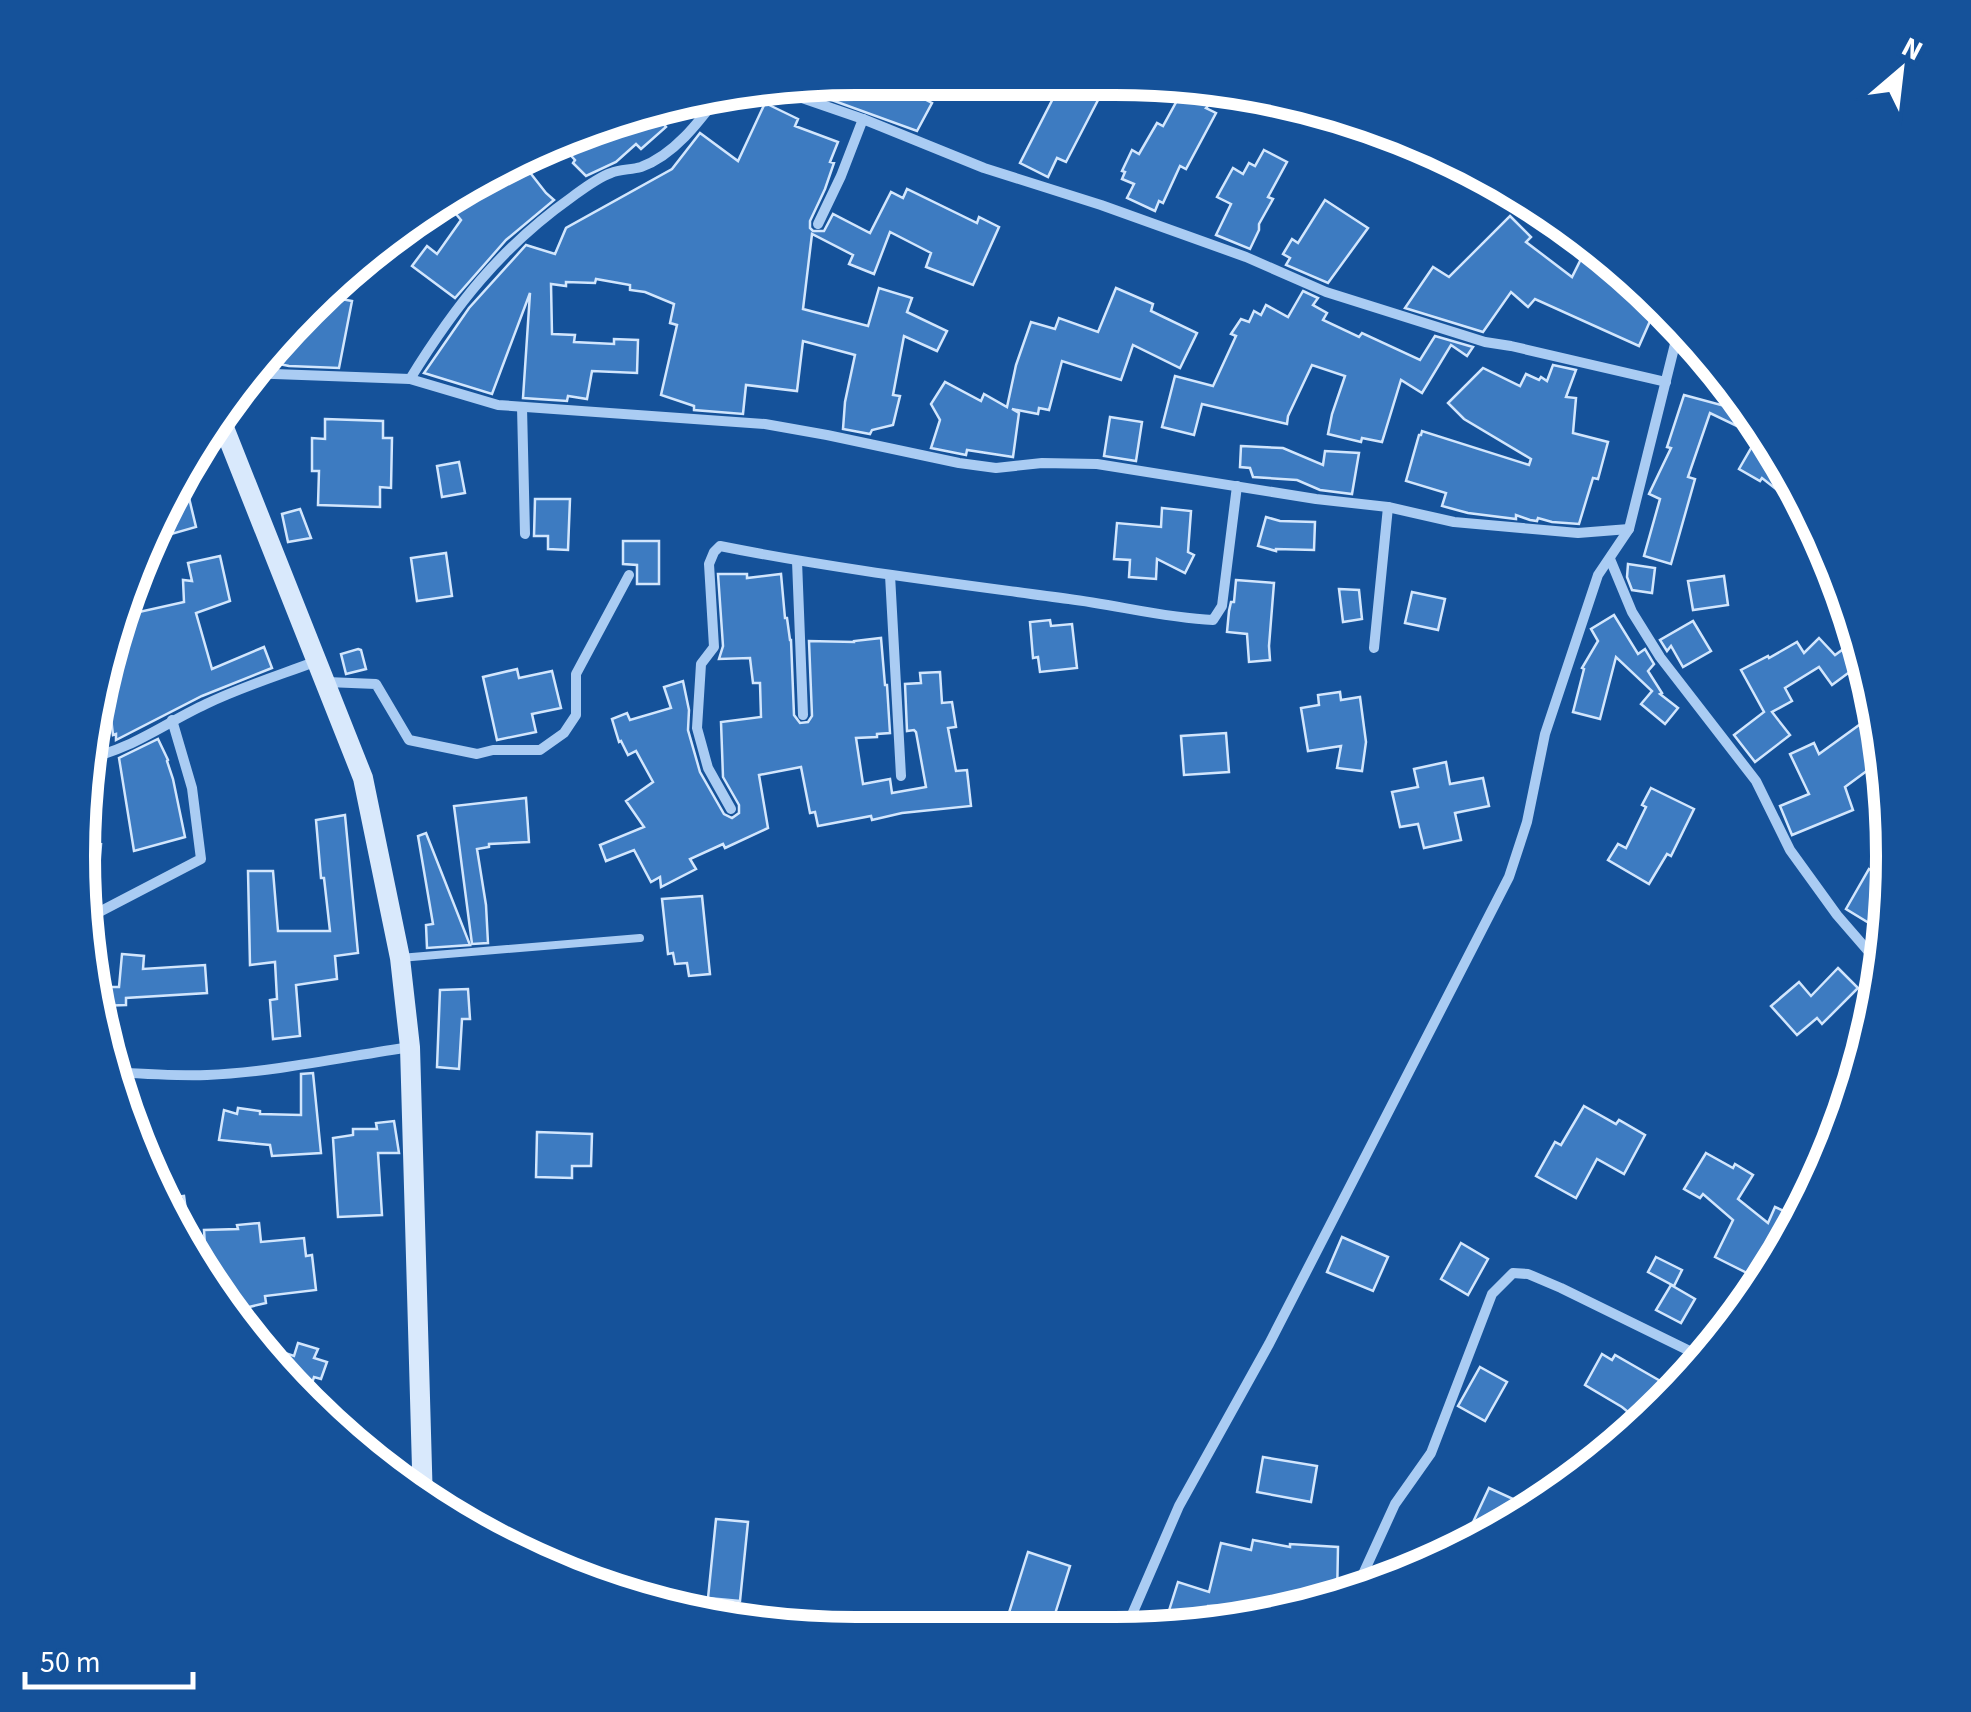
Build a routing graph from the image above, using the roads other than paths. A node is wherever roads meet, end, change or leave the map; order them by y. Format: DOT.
graph roads {
  1 [pos="800,98"];
  2 [pos="709,110"];
  3 [pos="862,119"];
  4 [pos="818,224"];
  5 [pos="1676,342"];
  6 [pos="268,374"];
  7 [pos="410,380"];
  8 [pos="1666,382"];
  9 [pos="522,407"];
  10 [pos="226,429"];
  11 [pos="1238,486"];
  12 [pos="1388,507"];
  13 [pos="1630,529"];
  14 [pos="525,534"];
  15 [pos="1610,560"];
  16 [pos="798,561"];
  17 [pos="629,575"];
  18 [pos="890,575"];
  19 [pos="1374,648"];
  20 [pos="318,661"];
  21 [pos="326,682"];
  22 [pos="803,715"];
  23 [pos="172,720"];
  24 [pos="103,753"];
  25 [pos="901,776"];
  26 [pos="731,809"];
  27 [pos="98,913"];
  28 [pos="640,938"];
  29 [pos="1869,952"];
  30 [pos="400,958"];
  31 [pos="410,1047"];
  32 [pos="127,1073"];
  33 [pos="1692,1352"];
  34 [pos="423,1482"];
  35 [pos="1362,1576"];
  36 [pos="1131,1616"];
  1 -- 3 [label="street"];
  2 -- 7 [label="street"];
  3 -- 4 [label="street"];
  3 -- 8 [label="street"];
  5 -- 8 [label="street"];
  6 -- 7 [label="street"];
  7 -- 9 [label="street"];
  8 -- 13 [label="street"];
  9 -- 11 [label="street"];
  9 -- 14 [label="street"];
  10 -- 20 [label="street"];
  11 -- 12 [label="street"];
  11 -- 18 [label="street"];
  12 -- 13 [label="street"];
  12 -- 19 [label="street"];
  13 -- 15 [label="street"];
  15 -- 29 [label="street"];
  15 -- 36 [label="street"];
  16 -- 18 [label="street"];
  16 -- 22 [label="street"];
  16 -- 26 [label="street"];
  17 -- 21 [label="street"];
  18 -- 25 [label="street"];
  20 -- 21 [label="street"];
  20 -- 23 [label="street"];
  21 -- 30 [label="street"];
  23 -- 24 [label="street"];
  23 -- 27 [label="street"];
  28 -- 30 [label="lane"];
  30 -- 31 [label="street"];
  31 -- 32 [label="street"];
  31 -- 34 [label="street"];
  33 -- 35 [label="street"];
}
